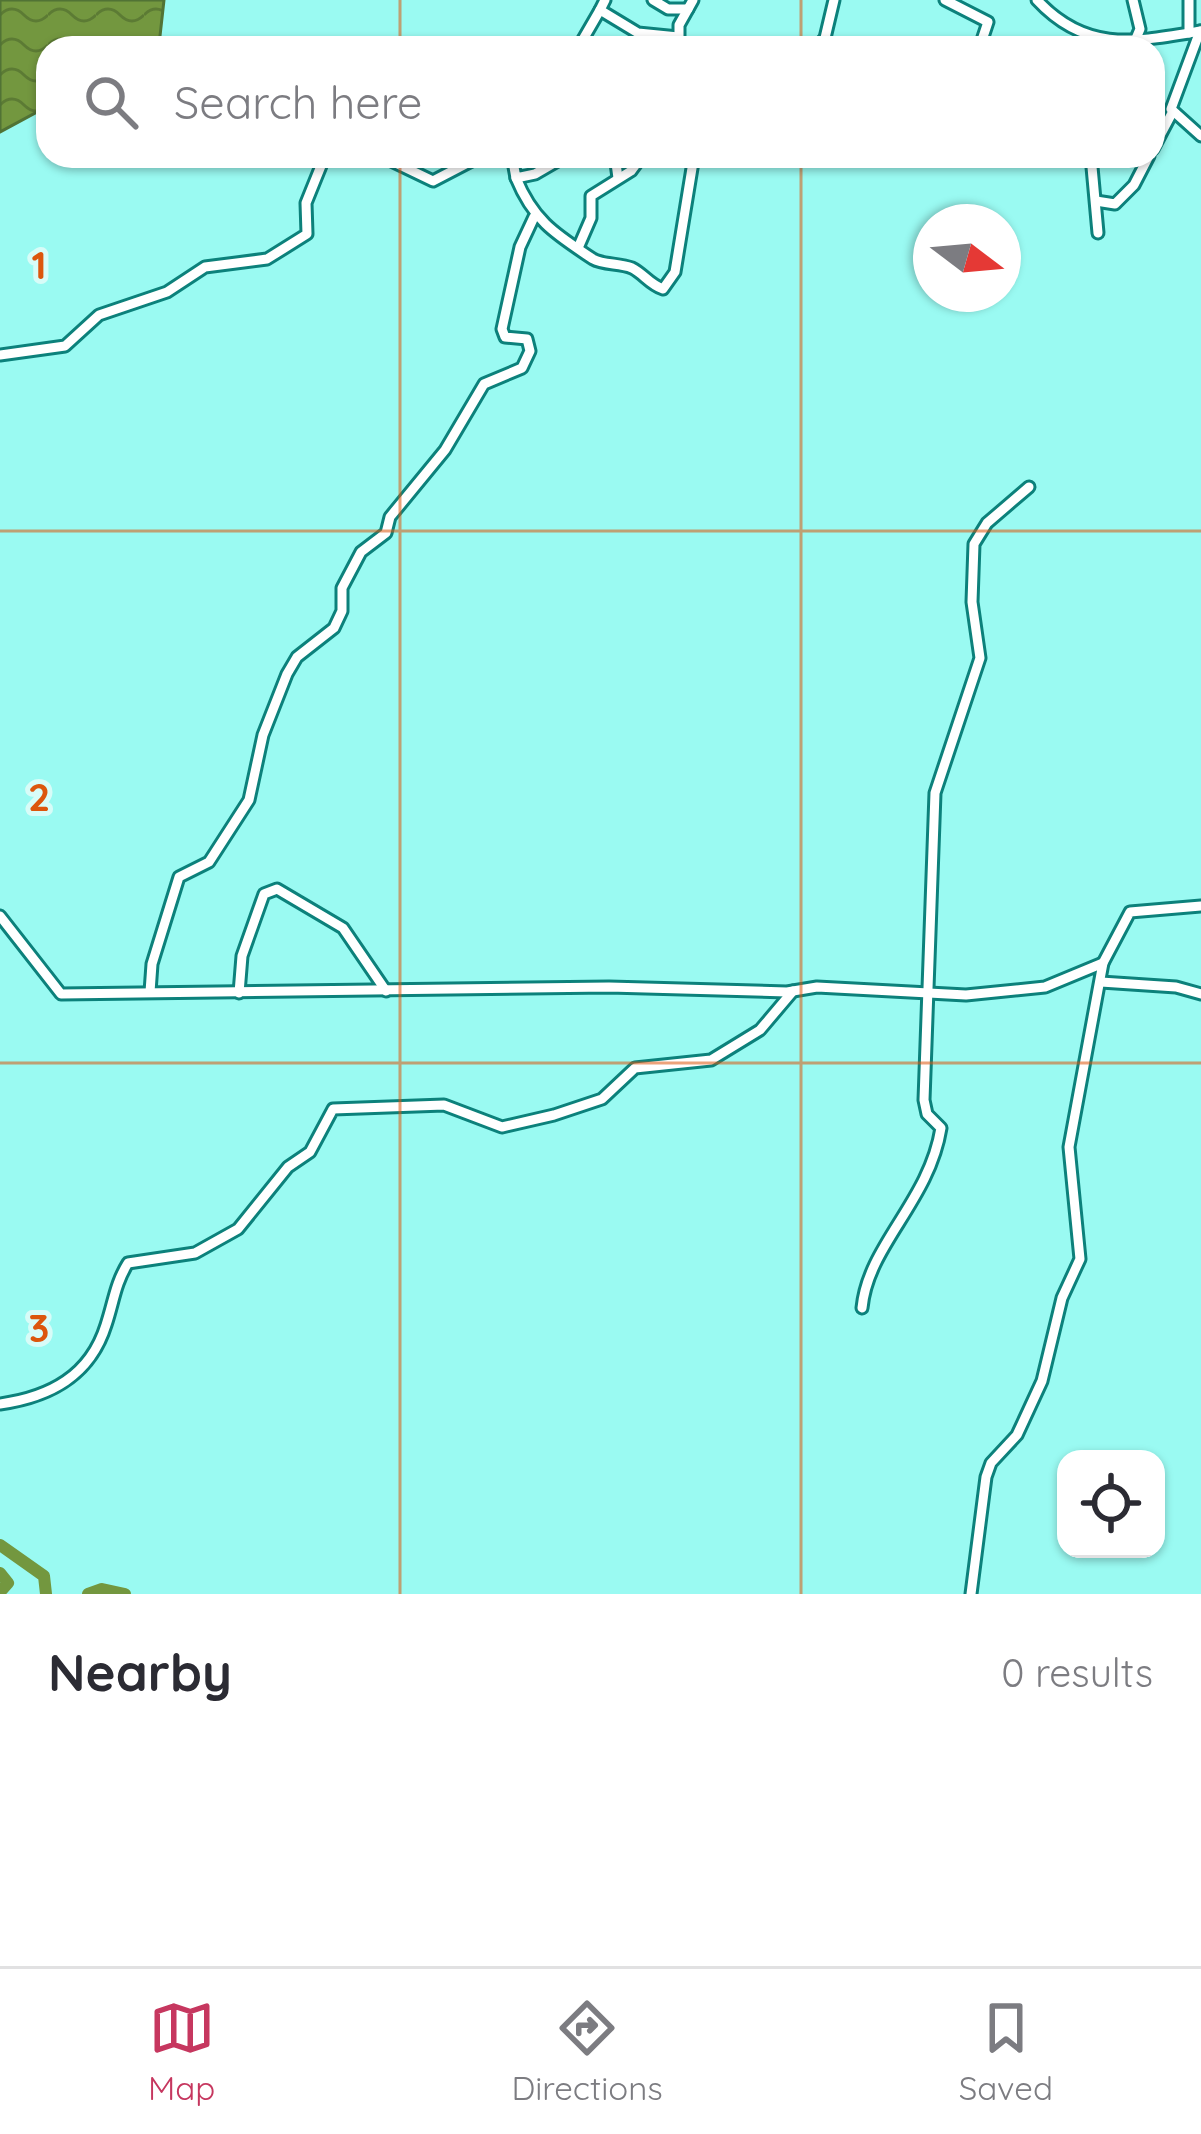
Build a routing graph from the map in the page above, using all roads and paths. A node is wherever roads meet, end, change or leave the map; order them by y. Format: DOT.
graph roads {
  1 [pos="652,0"];
  2 [pos="834,0"];
  3 [pos="945,0"];
  4 [pos="1037,0"];
  5 [pos="1133,0"];
  6 [pos="1189,0"];
  7 [pos="691,4"];
  8 [pos="603,5"];
  9 [pos="1197,32"];
  10 [pos="585,36"];
  11 [pos="651,36"];
  12 [pos="680,36"];
  13 [pos="825,36"];
  14 [pos="983,36"];
  15 [pos="1114,36"];
  16 [pos="1135,36"];
  17 [pos="1165,37"];
  18 [pos="1172,113"];
  19 [pos="1165,126"];
  20 [pos="1201,136"];
  21 [pos="320,168"];
  22 [pos="406,168"];
  23 [pos="458,168"];
  24 [pos="514,168"];
  25 [pos="546,168"];
  26 [pos="617,168"];
  27 [pos="628,168"];
  28 [pos="692,168"];
  29 [pos="1092,168"];
  30 [pos="1143,168"];
  31 [pos="516,178"];
  32 [pos="618,178"];
  33 [pos="1096,201"];
  34 [pos="534,217"];
  35 [pos="1098,233"];
  36 [pos="578,248"];
  37 [pos="0,355"];
  38 [pos="1029,488"];
  39 [pos="1201,906"];
  40 [pos="0,916"];
  41 [pos="1103,963"];
  42 [pos="1101,982"];
  43 [pos="1198,989"];
  44 [pos="793,991"];
  45 [pos="149,992"];
  46 [pos="386,992"];
  47 [pos="239,993"];
  48 [pos="924,994"];
  49 [pos="862,1308"];
  50 [pos="0,1404"];
  51 [pos="971,1594"];
  1 -- 7 [label="street"];
  2 -- 13 [label="street"];
  3 -- 14 [label="street"];
  4 -- 15 [label="street"];
  5 -- 16 [label="street"];
  6 -- 9 [label="street"];
  7 -- 12 [label="street"];
  8 -- 10 [label="street"];
  8 -- 11 [label="street"];
  9 -- 17 [label="street"];
  9 -- 18 [label="street"];
  18 -- 19 [label="street"];
  18 -- 20 [label="street"];
  21 -- 37 [label="street"];
  22 -- 23 [label="street"];
  24 -- 31 [label="street"];
  25 -- 31 [label="street"];
  26 -- 32 [label="street"];
  27 -- 32 [label="street"];
  28 -- 36 [label="street"];
  29 -- 33 [label="street"];
  30 -- 33 [label="street"];
  31 -- 34 [label="street"];
  32 -- 36 [label="street"];
  33 -- 35 [label="street"];
  34 -- 36 [label="street"];
  34 -- 45 [label="street"];
  38 -- 48 [label="street"];
  39 -- 41 [label="street"];
  40 -- 45 [label="street"];
  41 -- 42 [label="street"];
  41 -- 48 [label="street"];
  42 -- 43 [label="street"];
  42 -- 51 [label="street"];
  44 -- 46 [label="street"];
  44 -- 48 [label="street"];
  44 -- 50 [label="street"];
  45 -- 47 [label="street"];
  46 -- 47 [label="street"];
  46 -- 47 [label="street"];
  48 -- 49 [label="street"];
}
